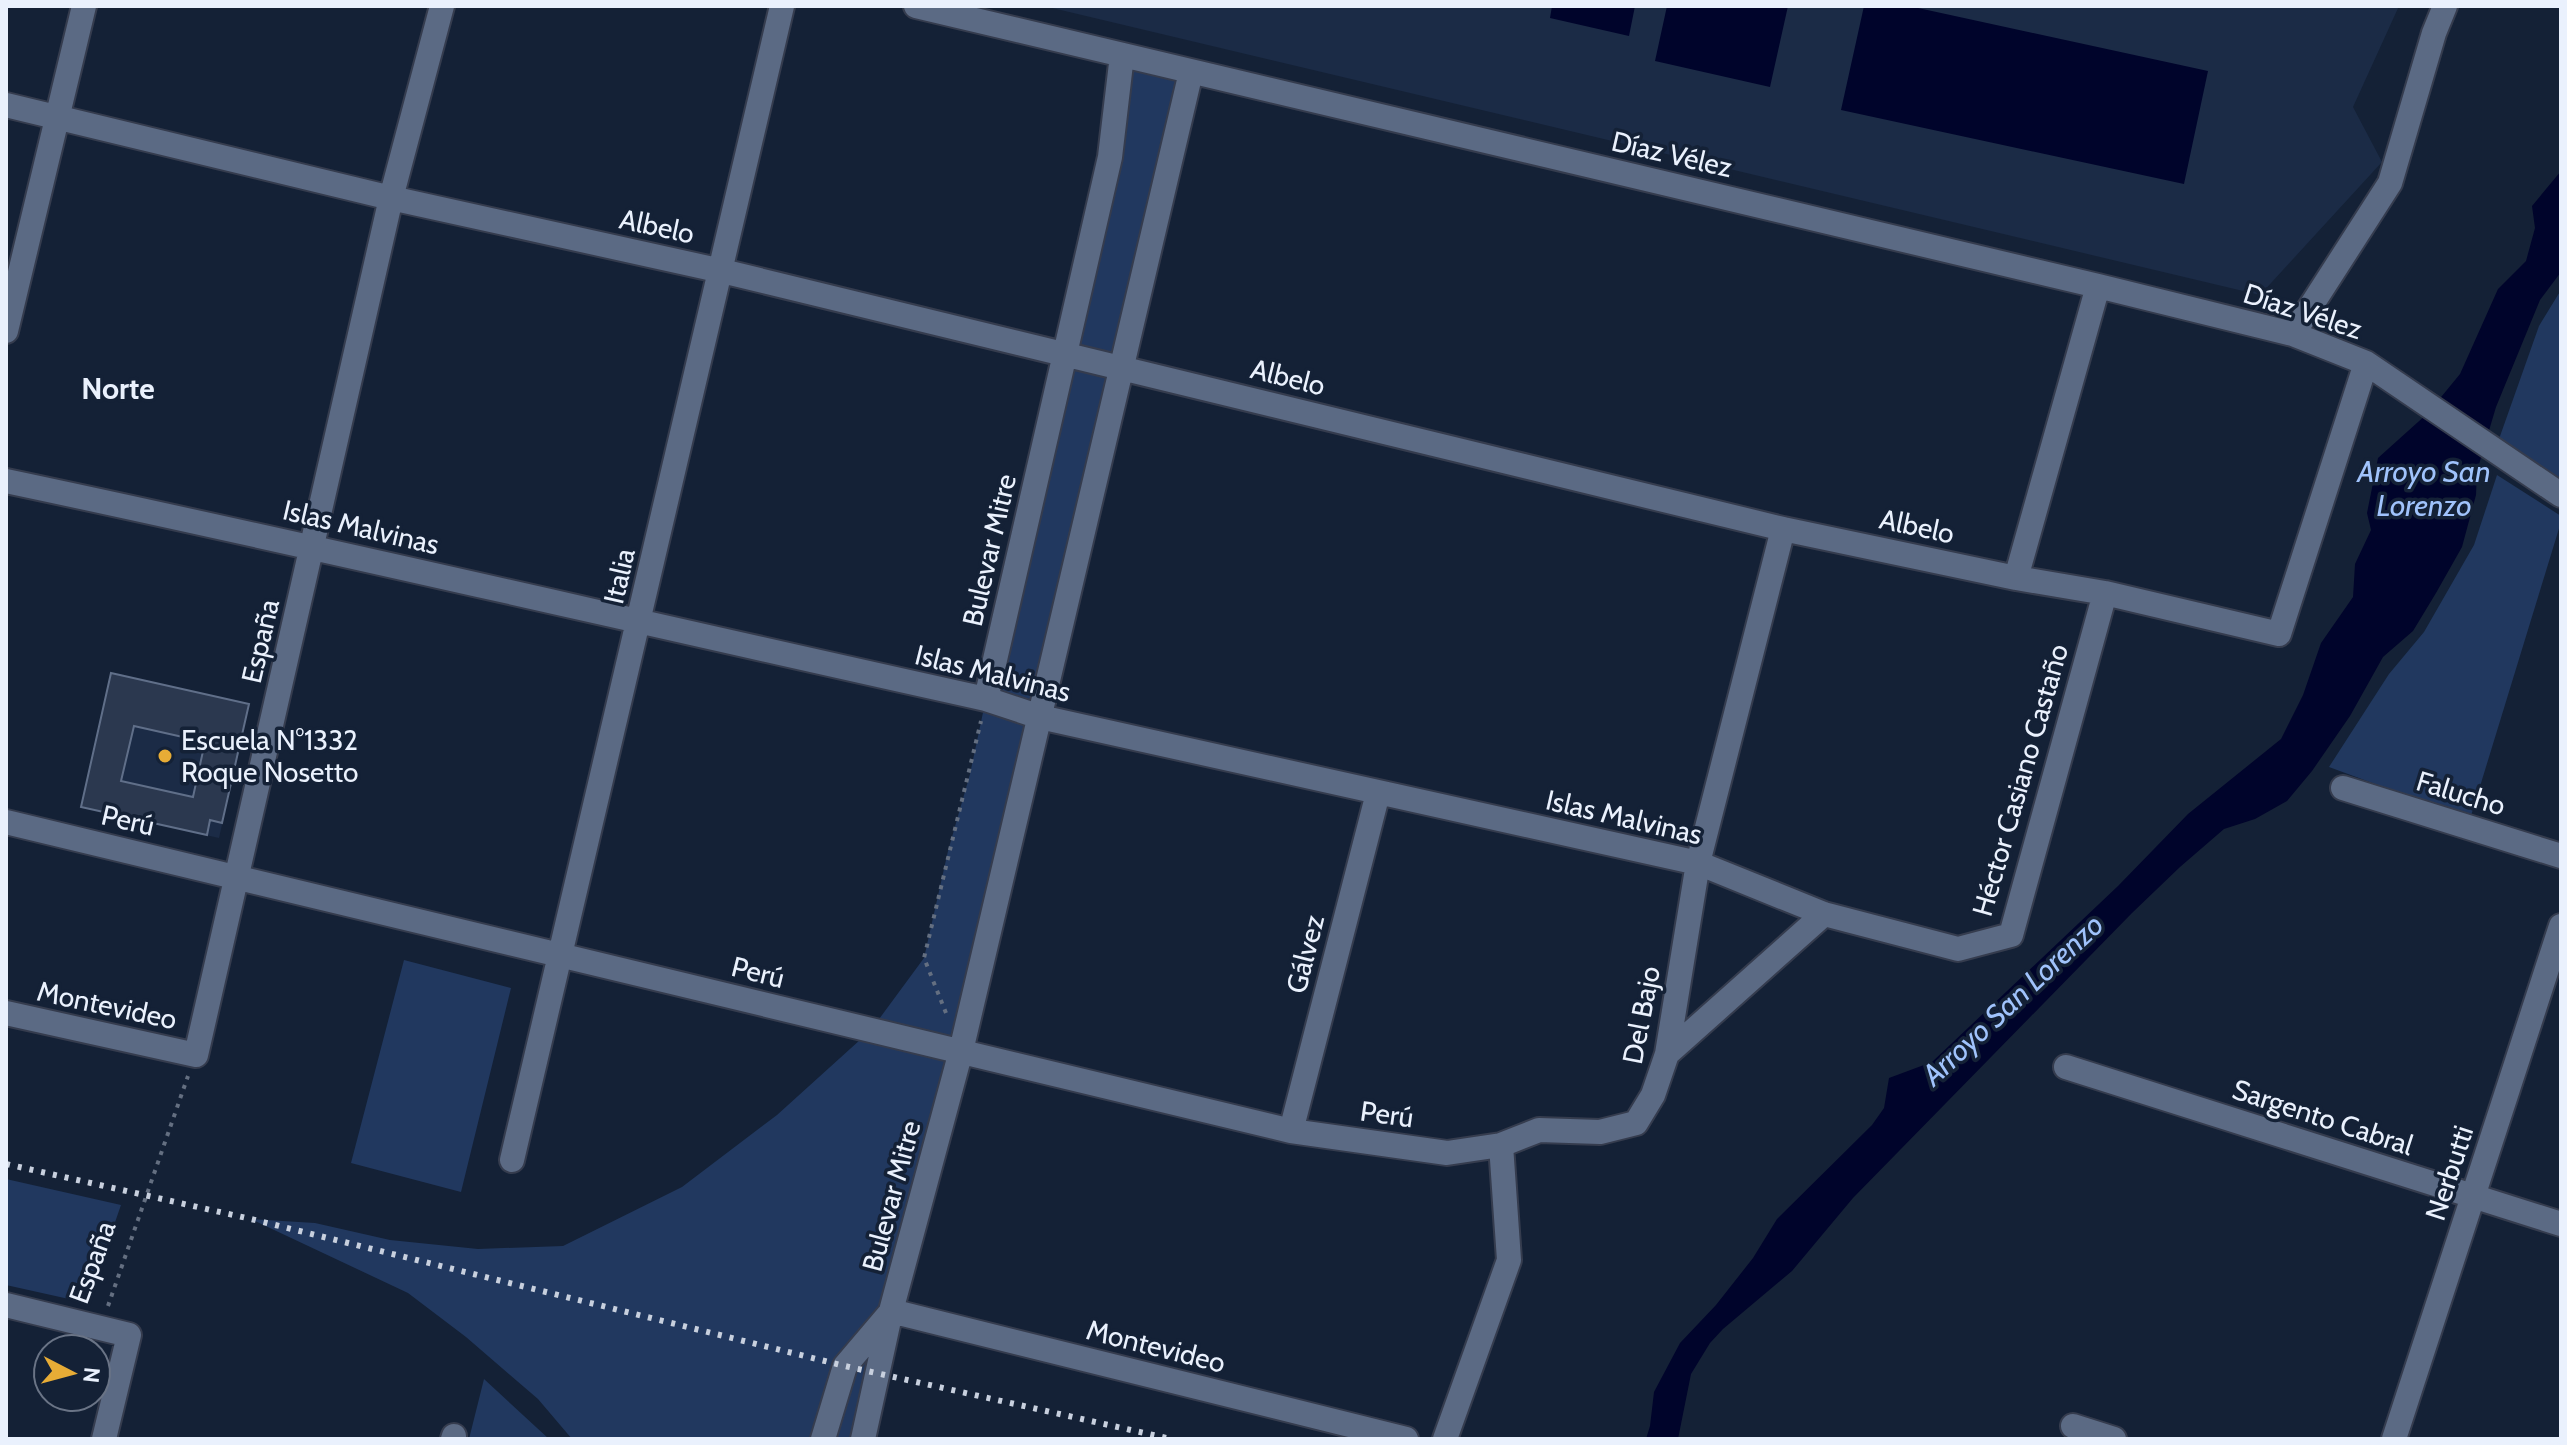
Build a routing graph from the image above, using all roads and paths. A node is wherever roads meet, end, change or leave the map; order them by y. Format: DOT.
graph roads {
  1 [pos="84,6"];
  2 [pos="442,6"];
  3 [pos="782,6"];
  4 [pos="916,6"];
  5 [pos="2445,6"];
  6 [pos="1122,55"];
  7 [pos="1191,72"];
  8 [pos="6,105"];
  9 [pos="57,117"];
  10 [pos="391,198"];
  11 [pos="722,271"];
  12 [pos="2098,286"];
  13 [pos="6,331"];
  14 [pos="2293,334"];
  15 [pos="1064,352"];
  16 [pos="2366,363"];
  17 [pos="1123,368"];
  18 [pos="6,481"];
  19 [pos="2561,495"];
  20 [pos="1783,529"];
  21 [pos="312,546"];
  22 [pos="2016,578"];
  23 [pos="2105,593"];
  24 [pos="639,622"];
  25 [pos="986,699"];
  26 [pos="1040,717"];
  27 [pos="2343,788"];
  28 [pos="1378,793"];
  29 [pos="6,822"];
  30 [pos="2561,856"];
  31 [pos="1698,863"];
  32 [pos="238,877"];
  33 [pos="1824,914"];
  34 [pos="2561,926"];
  35 [pos="1958,949"];
  36 [pos="562,955"];
  37 [pos="6,1013"];
  38 [pos="961,1051"];
  39 [pos="1667,1054"];
  40 [pos="196,1055"];
  41 [pos="2066,1067"];
  42 [pos="1291,1131"];
  43 [pos="1501,1145"];
  44 [pos="512,1160"];
  45 [pos="2473,1196"];
  46 [pos="2561,1224"];
  47 [pos="6,1305"];
  48 [pos="891,1311"];
  49 [pos="100,1328"];
  50 [pos="2073,1426"];
  51 [pos="104,1439"];
  52 [pos="823,1439"];
  53 [pos="863,1439"];
  54 [pos="1406,1439"];
  55 [pos="1445,1439"];
  56 [pos="2114,1439"];
  57 [pos="2394,1439"];
  1 -- 9 [label="street"];
  2 -- 10 [label="street, España"];
  3 -- 11 [label="street, Italia"];
  4 -- 6 [label="street, Díaz Vélez"];
  5 -- 14 [label="street"];
  6 -- 7 [label="street, Díaz Vélez"];
  6 -- 15 [label="street, Bulevar Mitre"];
  7 -- 12 [label="street, Díaz Vélez"];
  7 -- 17 [label="street, Bulevar Mitre"];
  8 -- 9 [label="street, Albelo"];
  9 -- 10 [label="street, Albelo"];
  9 -- 13 [label="street"];
  10 -- 11 [label="street, Albelo"];
  10 -- 21 [label="street, España"];
  11 -- 15 [label="street, Albelo"];
  11 -- 24 [label="street, Italia"];
  12 -- 14 [label="street, Díaz Vélez"];
  12 -- 22 [label="street"];
  14 -- 16 [label="street, Díaz Vélez"];
  15 -- 17 [label="street, Albelo"];
  15 -- 25 [label="street, Bulevar Mitre"];
  16 -- 19 [label="street, Díaz Vélez"];
  16 -- 23 [label="street, Albelo"];
  17 -- 20 [label="street, Albelo"];
  17 -- 26 [label="street, Bulevar Mitre"];
  18 -- 21 [label="street, Islas Malvinas"];
  20 -- 22 [label="street, Albelo"];
  20 -- 31 [label="street, Del Bajo"];
  21 -- 24 [label="street, Islas Malvinas"];
  21 -- 32 [label="street, España"];
  22 -- 23 [label="street, Albelo"];
  23 -- 35 [label="street, Héctor Casiano Castaño"];
  24 -- 25 [label="street, Islas Malvinas"];
  24 -- 36 [label="street, Italia"];
  25 -- 26 [label="street, Islas Malvinas"];
  25 -- 38 [label="path"];
  26 -- 28 [label="street, Islas Malvinas"];
  26 -- 38 [label="street, Bulevar Mitre"];
  27 -- 30 [label="street, Falucho"];
  28 -- 31 [label="street, Islas Malvinas"];
  28 -- 42 [label="street, Gálvez"];
  29 -- 32 [label="street, Perú"];
  31 -- 33 [label="street, Islas Malvinas"];
  31 -- 39 [label="street, Del Bajo"];
  32 -- 36 [label="street, Perú"];
  32 -- 40 [label="street, España"];
  33 -- 35 [label="street, Islas Malvinas"];
  33 -- 39 [label="street"];
  34 -- 45 [label="street, Nerbutti"];
  36 -- 38 [label="street, Perú"];
  36 -- 44 [label="street, Italia"];
  37 -- 40 [label="street, Montevideo"];
  38 -- 42 [label="street, Perú"];
  38 -- 48 [label="street, Bulevar Mitre"];
  39 -- 43 [label="street, Del Bajo"];
  40 -- 49 [label="path, España"];
  41 -- 45 [label="street, Sargento Cabral"];
  42 -- 43 [label="street, Perú"];
  43 -- 55 [label="street"];
  45 -- 46 [label="street, Sargento Cabral"];
  45 -- 57 [label="street, Nerbutti"];
  47 -- 49 [label="street"];
  48 -- 52 [label="street, Bulevar Mitre"];
  48 -- 53 [label="street, Bulevar Mitre"];
  48 -- 54 [label="street, Montevideo"];
  49 -- 51 [label="street"];
  50 -- 56 [label="street"];
}
